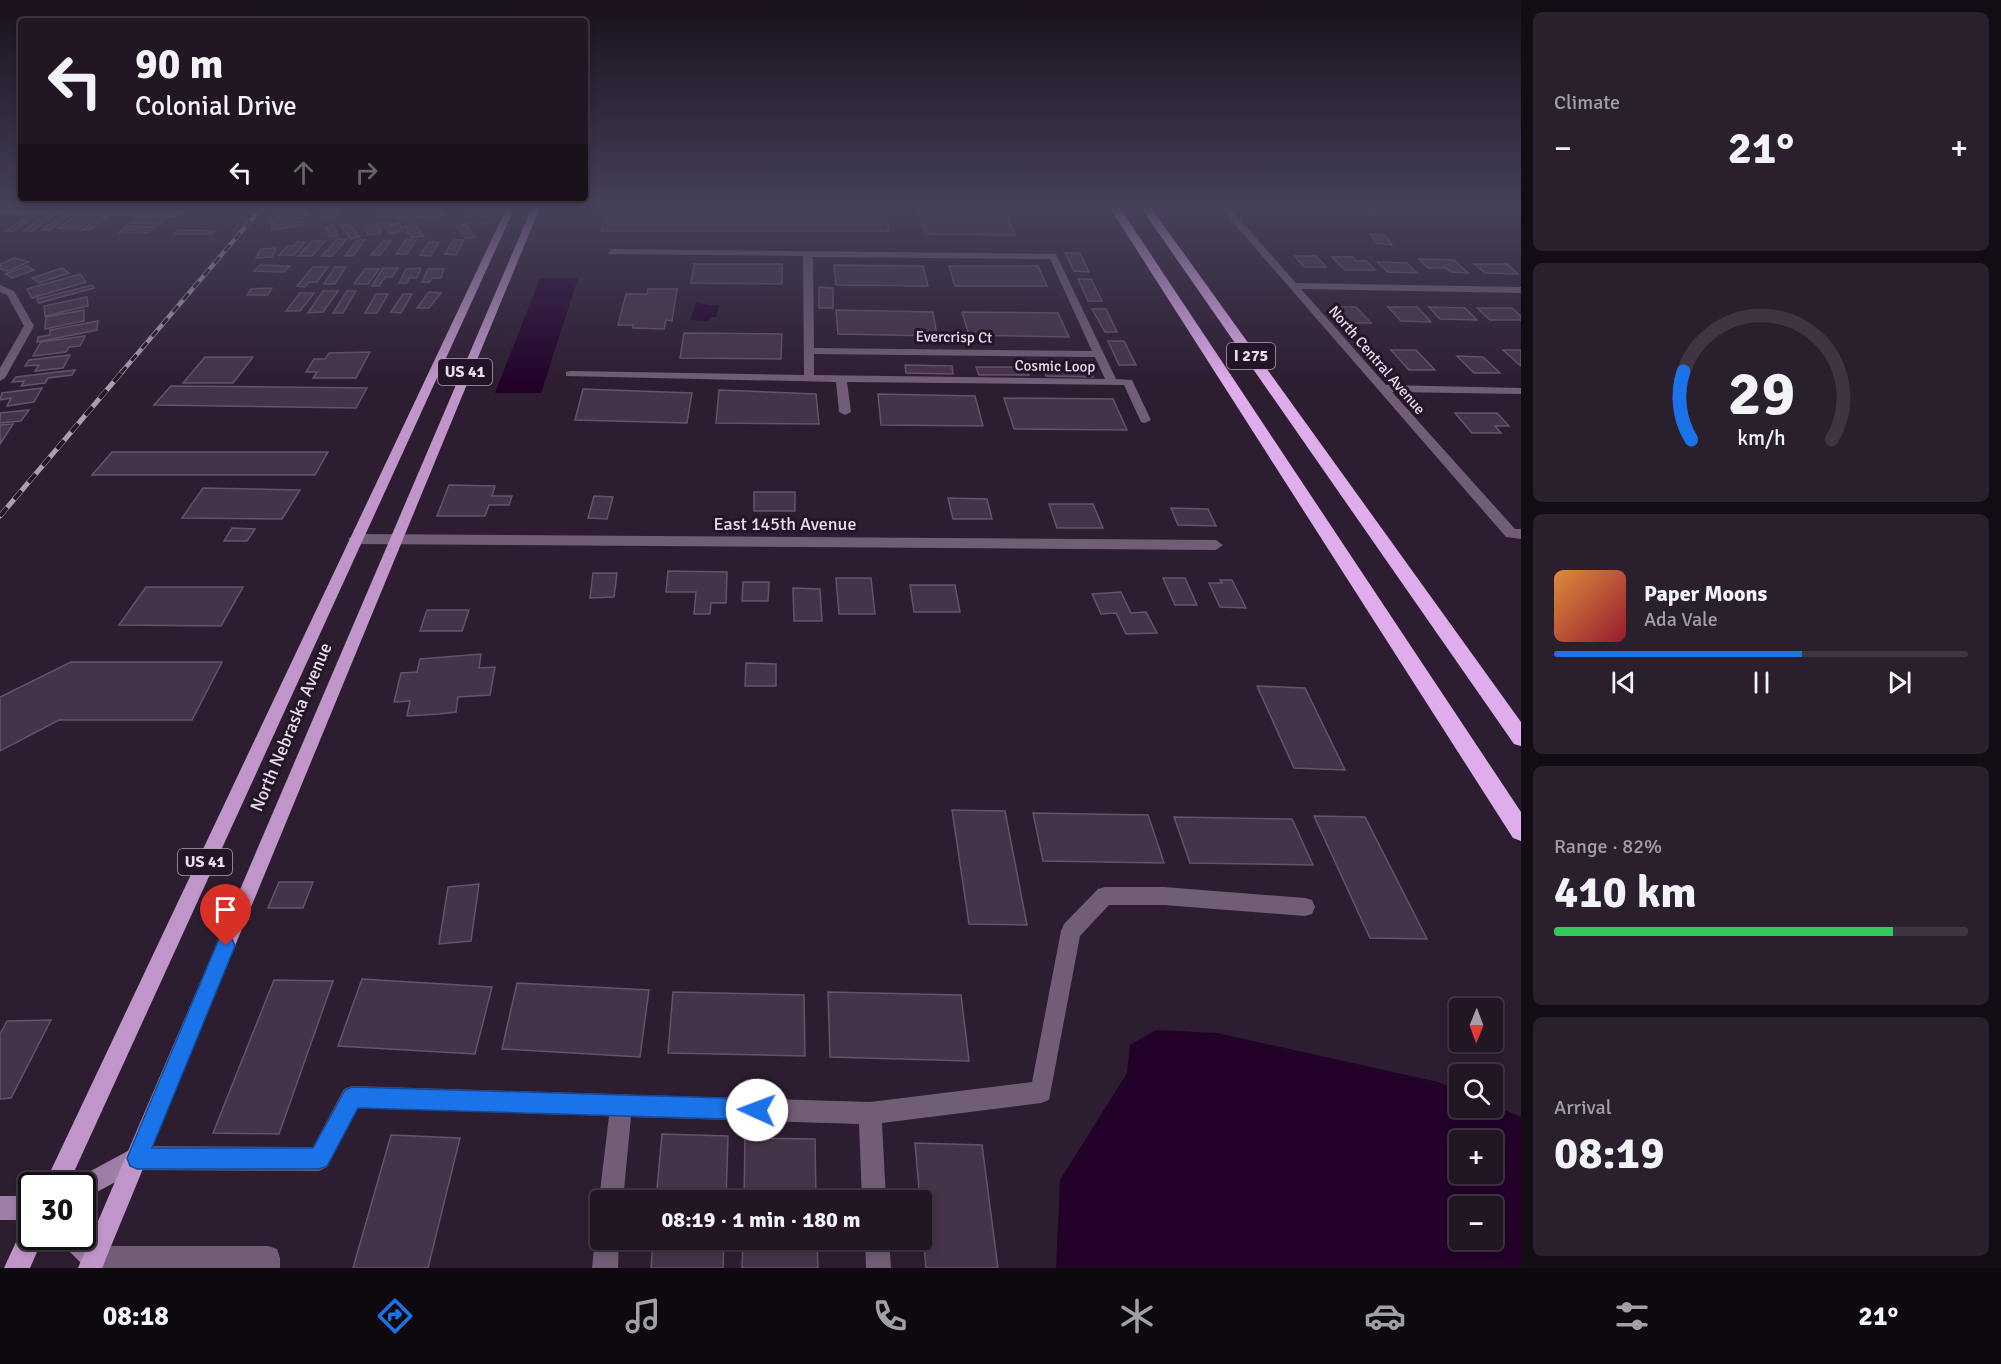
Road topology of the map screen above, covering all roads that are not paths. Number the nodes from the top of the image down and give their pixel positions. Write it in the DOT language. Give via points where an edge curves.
graph roads {
  1 [pos="484,264"];
  2 [pos="512,264"];
  3 [pos="808,264"];
  4 [pos="1057,264"];
  5 [pos="1152,264"];
  6 [pos="1186,264"];
  7 [pos="1273,264"];
  8 [pos="1292,286"];
  9 [pos="0,288"];
  10 [pos="1521,290"];
  11 [pos="809,351"];
  12 [pos="1099,354"];
  13 [pos="570,374"];
  14 [pos="0,378"];
  15 [pos="809,379"];
  16 [pos="841,379"];
  17 [pos="1112,382"];
  18 [pos="1382,388"];
  19 [pos="1521,391"];
  20 [pos="845,412"];
  21 [pos="1145,420"];
  22 [pos="1516,534"];
  23 [pos="355,539"];
  24 [pos="395,539"];
  25 [pos="1216,545"];
  26 [pos="1521,738"];
  27 [pos="1521,831"];
  28 [pos="1305,907"];
  29 [pos="621,1106"];
  30 [pos="870,1113"];
  31 [pos="137,1158"];
  32 [pos="62,1172"];
  33 [pos="96,1180"];
  34 [pos="612,1190"];
  35 [pos="874,1190"];
  36 [pos="0,1208"];
  37 [pos="18,1208"];
  38 [pos="25,1250"];
  39 [pos="82,1250"];
  40 [pos="606,1250"];
  41 [pos="877,1250"];
  42 [pos="92,1263"];
  43 [pos="268,1263"];
  44 [pos="17,1268"];
  45 [pos="604,1268"];
  46 [pos="878,1268"];
  1 -- 23 [label="main road, North Nebraska Avenue / US 41"];
  2 -- 24 [label="main road, North Nebraska Avenue / US 41"];
  3 -- 11 [label="street"];
  4 -- 12 [label="street, Cosmic Loop"];
  5 -- 27 [label="highway, I 275"];
  6 -- 26 [label="highway, I 275"];
  7 -- 8 [label="street, North Central Avenue"];
  8 -- 10 [label="street"];
  8 -- 18 [label="street, North Central Avenue"];
  9 -- 14 [label="street" via="11,293 29,326"];
  11 -- 12 [label="street, Evercrisp Ct"];
  11 -- 15 [label="street"];
  12 -- 17 [label="street, Cosmic Loop"];
  13 -- 15 [label="street, Cosmic Loop"];
  15 -- 16 [label="street, Cosmic Loop"];
  16 -- 17 [label="street, Cosmic Loop"];
  16 -- 20 [label="street"];
  17 -- 21 [label="street" via="1128,382"];
  18 -- 19 [label="street"];
  18 -- 22 [label="street, North Central Avenue"];
  23 -- 24 [label="street, East 145th Avenue"];
  23 -- 32 [label="main road, North Nebraska Avenue / US 41"];
  24 -- 25 [label="street, East 145th Avenue"];
  24 -- 31 [label="main road, North Nebraska Avenue / US 41"];
  28 -- 30 [label="street" via="1105,896 1071,931 1041,1092"];
  29 -- 30 [label="street"];
  29 -- 31 [label="street" via="352,1097 319,1159"];
  29 -- 34 [label="street"];
  30 -- 35 [label="street"];
  31 -- 33 [label="street"];
  31 -- 42 [label="main road, North Nebraska Avenue / US 41"];
  36 -- 37 [label="street"];
  38 -- 44 [label="main road"];
  39 -- 42 [label="street"];
  40 -- 45 [label="street"];
  41 -- 46 [label="street"];
  42 -- 43 [label="street"];
}
